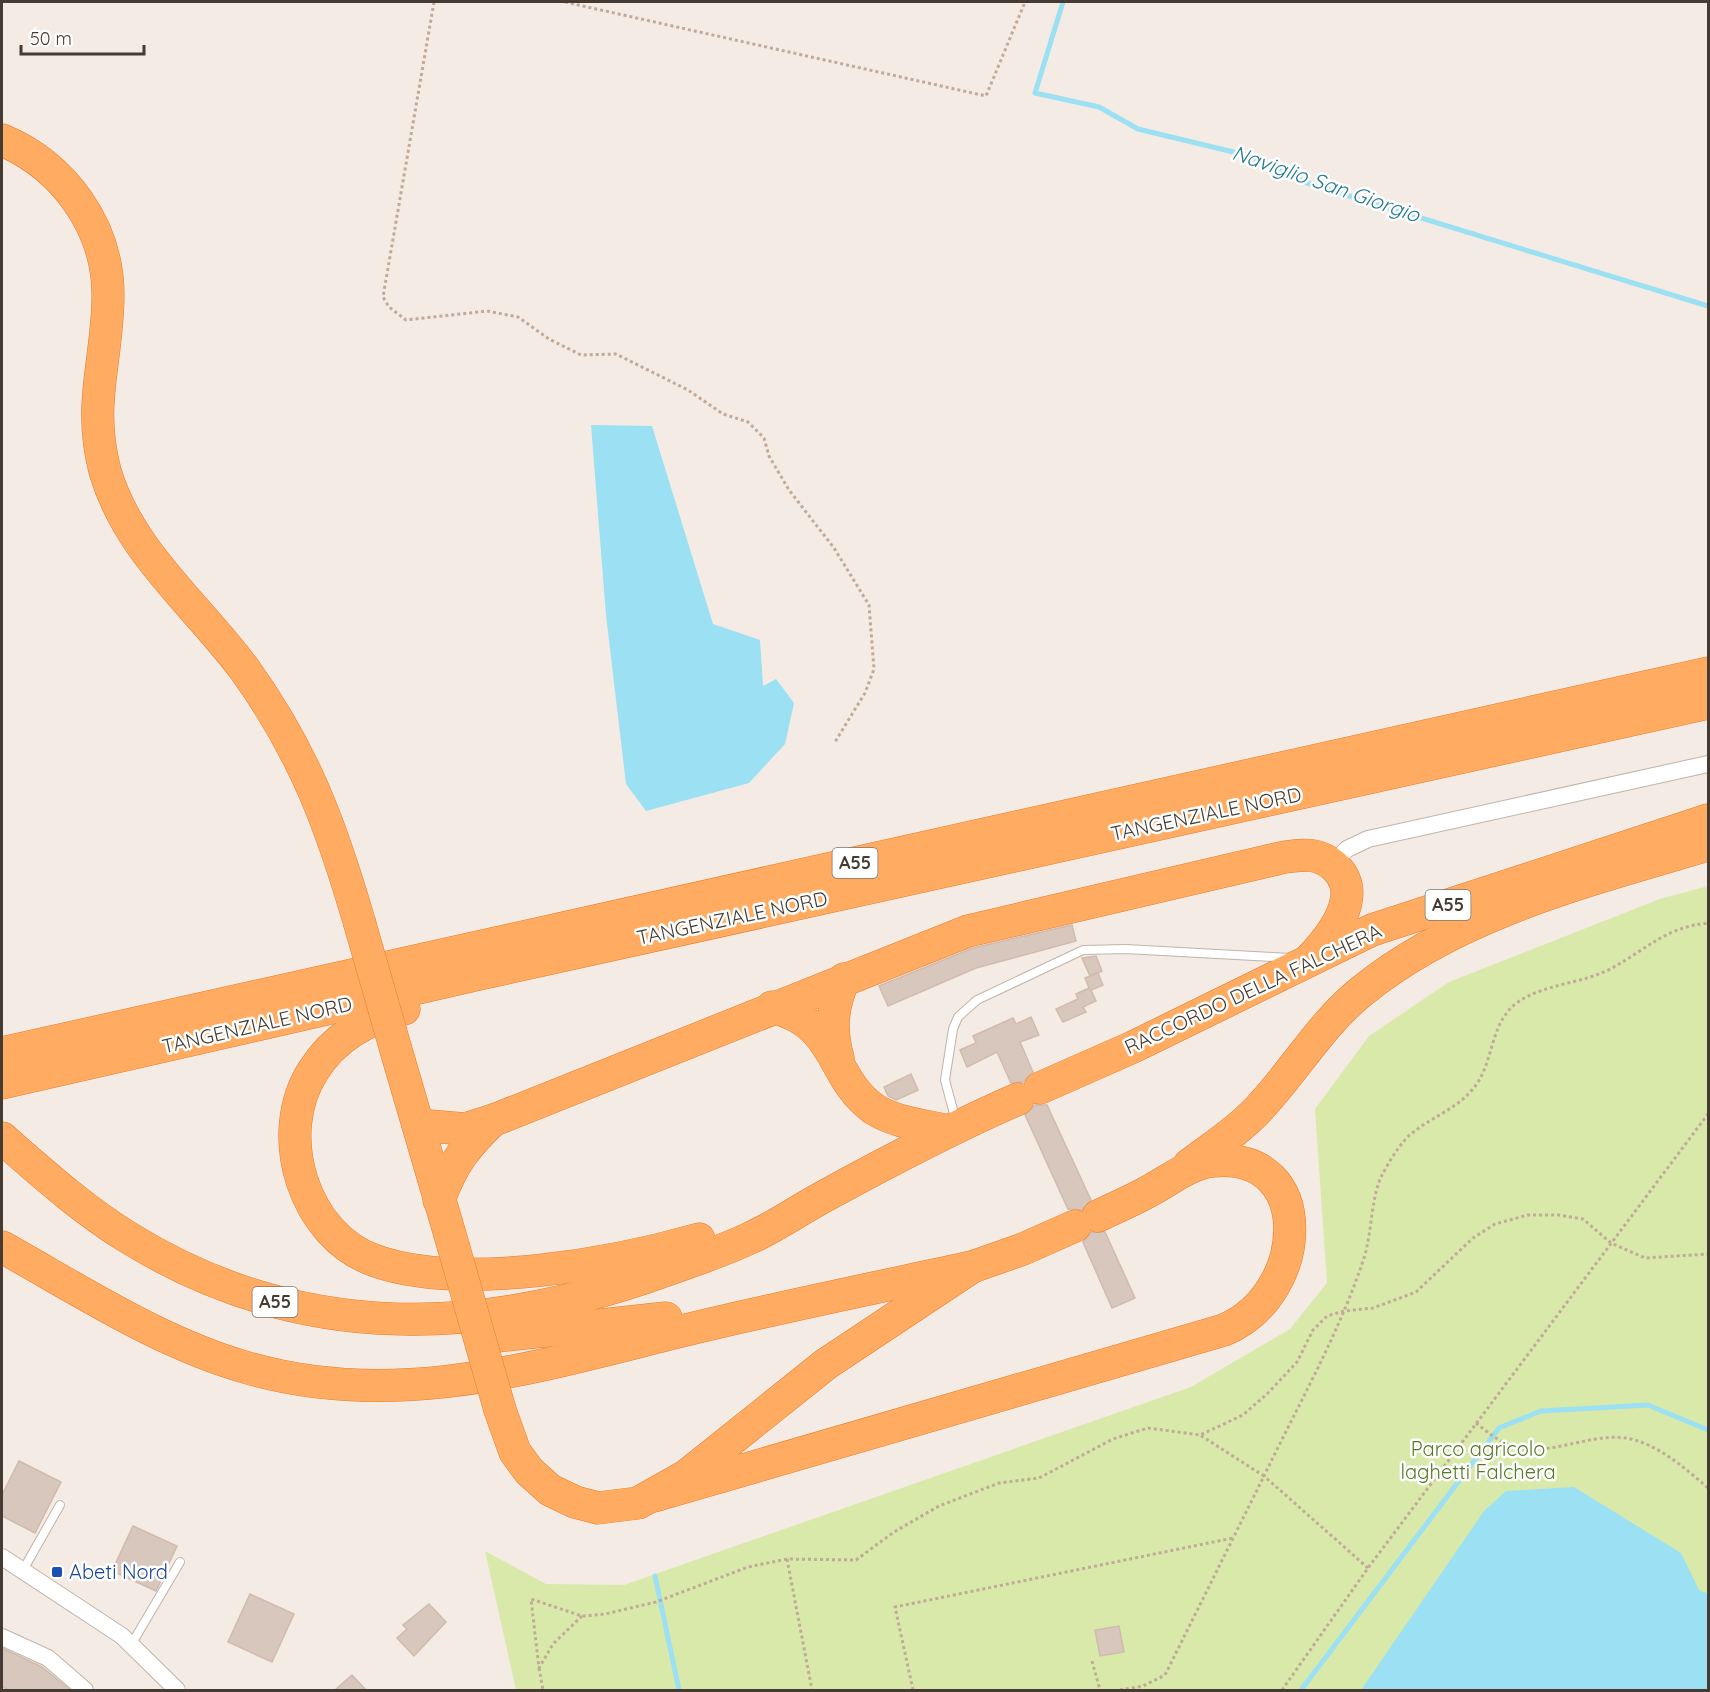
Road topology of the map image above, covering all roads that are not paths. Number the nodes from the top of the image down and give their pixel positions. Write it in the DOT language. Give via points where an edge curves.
graph roads {
  1 [pos="2,140"];
  2 [pos="1708,673"];
  3 [pos="1708,703"];
  4 [pos="1708,764"];
  5 [pos="1708,820"];
  6 [pos="1708,845"];
  7 [pos="1332,864"];
  8 [pos="1310,959"];
  9 [pos="484,973"];
  10 [pos="844,979"];
  11 [pos="772,1007"];
  12 [pos="2,1053"];
  13 [pos="840,1065"];
  14 [pos="2,1083"];
  15 [pos="414,1111"];
  16 [pos="494,1120"];
  17 [pos="951,1128"];
  18 [pos="2,1138"];
  19 [pos="2,1159"];
  20 [pos="1174,1176"];
  21 [pos="439,1200"];
  22 [pos="800,1209"];
  23 [pos="2,1247"];
  24 [pos="972,1267"];
  25 [pos="792,1305"];
  26 [pos="654,1496"];
  27 [pos="60,1505"];
  28 [pos="2,1557"];
  29 [pos="180,1562"];
  30 [pos="23,1570"];
  31 [pos="2,1637"];
  32 [pos="131,1645"];
  33 [pos="85,1690"];
  34 [pos="177,1690"];
  1 -- 15 [label="highway, bridge" via="39,161 68,187 86,213 100,246 108,294 96,416 101,453 117,504 138,540 222,640 277,718 312,781 359,921"];
  2 -- 12 [label="highway, TANGENZIALE NORD / A55"];
  3 -- 9 [label="highway, TANGENZIALE NORD / A55"];
  4 -- 7 [label="street" via="1368,839 1347,849"];
  5 -- 8 [label="highway, RACCORDO DELLA FALCHERA / A55" via="1372,930"];
  6 -- 20 [label="highway, RACCORDO DELLA FALCHERA / A55" via="1524,904 1430,946 1362,991 1314,1039 1263,1104"];
  7 -- 8 [label="highway" via="1346,882 1346,903 1327,941"];
  7 -- 10 [label="highway" via="1318,856 1298,855 1160,885 968,931"];
  8 -- 17 [label="highway, RACCORDO DELLA FALCHERA / A55" via="1133,1047"];
  8 -- 17 [label="lane" via="1083,950 977,1000 958,1017 945,1080"];
  9 -- 14 [label="highway, TANGENZIALE NORD / A55"];
  9 -- 22 [label="highway" via="419,1004 363,1023 325,1055 302,1093 295,1140 304,1188 329,1229 350,1247 374,1261 434,1274 521,1271 655,1251"];
  10 -- 11 [label="highway"];
  10 -- 13 [label="highway" via="832,1017 832,1036"];
  11 -- 13 [label="highway" via="807,1021"];
  11 -- 16 [label="highway"];
  13 -- 17 [label="highway" via="863,1099 887,1116"];
  15 -- 16 [label="highway"];
  15 -- 21 [label="highway"];
  16 -- 21 [label="highway" via="459,1155"];
  17 -- 22 [label="highway, A55"];
  18 -- 22 [label="highway, A55" via="99,1218 129,1239 189,1270 271,1301 359,1318 451,1320 540,1307 629,1284 694,1260 752,1238"];
  19 -- 25 [label="highway" via="71,1218 166,1279 230,1306 322,1331 402,1340 463,1340"];
  20 -- 24 [label="highway" via="1087,1221"];
  20 -- 26 [label="highway" via="1204,1162 1230,1161 1259,1170 1280,1189 1288,1212 1286,1260 1273,1290 1248,1317 1224,1330"];
  21 -- 26 [label="highway, bridge" via="500,1410 522,1463 556,1494 588,1506 609,1509"];
  23 -- 25 [label="highway" via="157,1332 204,1353 300,1380 365,1387 417,1386 504,1374"];
  24 -- 25 [label="highway"];
  24 -- 26 [label="highway" via="826,1364 686,1476"];
  27 -- 30 [label="lane"];
  28 -- 30 [label="street"];
  29 -- 32 [label="lane"];
  30 -- 32 [label="street"];
  31 -- 33 [label="street" via="48,1658"];
  32 -- 34 [label="street"];
}
